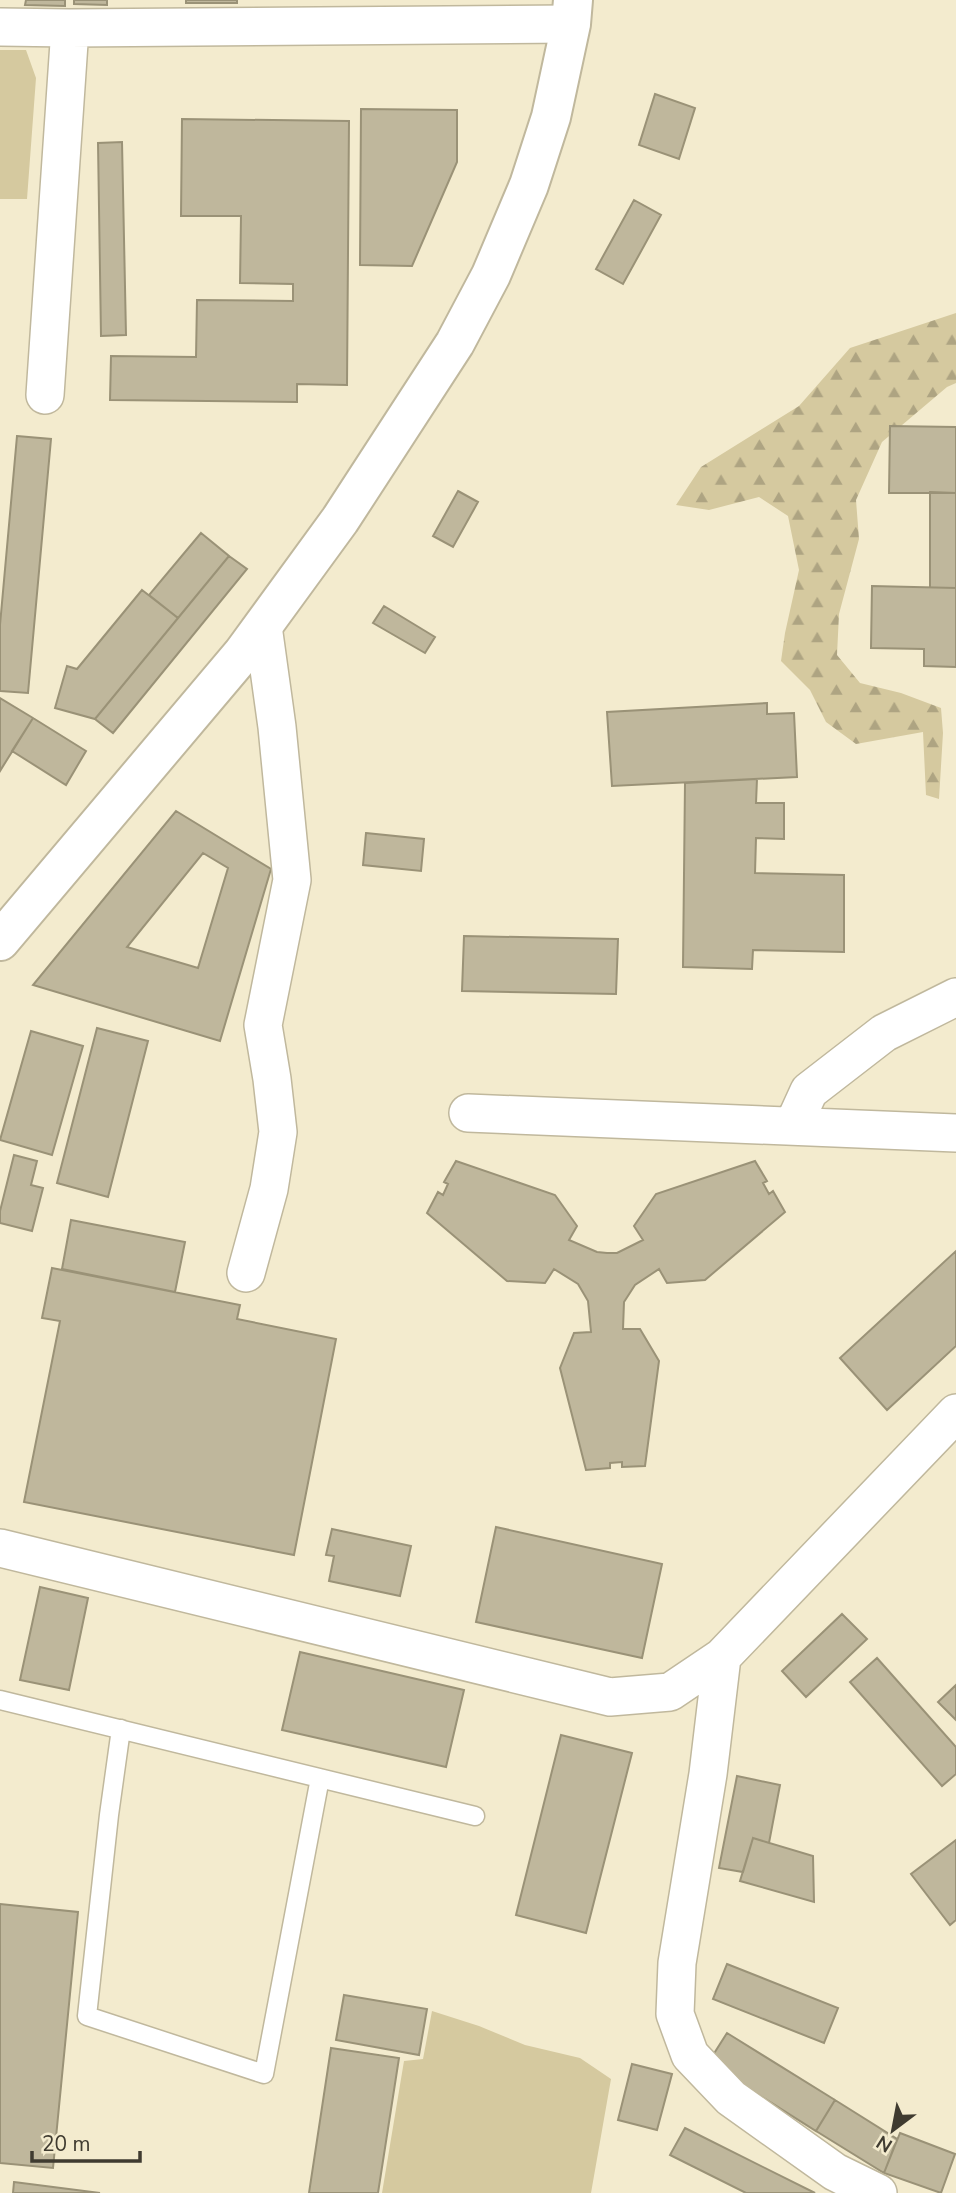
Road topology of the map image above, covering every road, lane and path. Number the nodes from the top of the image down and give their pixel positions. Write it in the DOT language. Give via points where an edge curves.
graph roads {
  1 [pos="572,12"];
  2 [pos="0,27"];
  3 [pos="70,28"];
  4 [pos="45,395"];
  5 [pos="263,626"];
  6 [pos="0,941"];
  7 [pos="956,997"];
  8 [pos="468,1113"];
  9 [pos="793,1126"];
  10 [pos="956,1133"];
  11 [pos="246,1273"];
  12 [pos="956,1413"];
  13 [pos="0,1548"];
  14 [pos="722,1657"];
  15 [pos="0,1700"];
  16 [pos="121,1729"];
  17 [pos="320,1778"];
  18 [pos="475,1816"];
  19 [pos="878,2193"];
  1 -- 3 [label="street"];
  1 -- 5 [label="street" via="547,128 491,275 455,343 340,520"];
  2 -- 3 [label="street"];
  3 -- 4 [label="street"];
  5 -- 6 [label="street"];
  5 -- 11 [label="street" via="292,880 263,1025 278,1132 269,1189"];
  7 -- 9 [label="street" via="884,1033 809,1091"];
  8 -- 9 [label="street"];
  9 -- 10 [label="street"];
  12 -- 14 [label="street"];
  13 -- 14 [label="street" via="610,1697 670,1692"];
  14 -- 19 [label="street" via="677,1963 675,2014 690,2055 731,2098 835,2172"];
  15 -- 16 [label="lane"];
  16 -- 17 [label="lane"];
  16 -- 17 [label="lane" via="87,2016 264,2074"];
  17 -- 18 [label="lane"];
}
